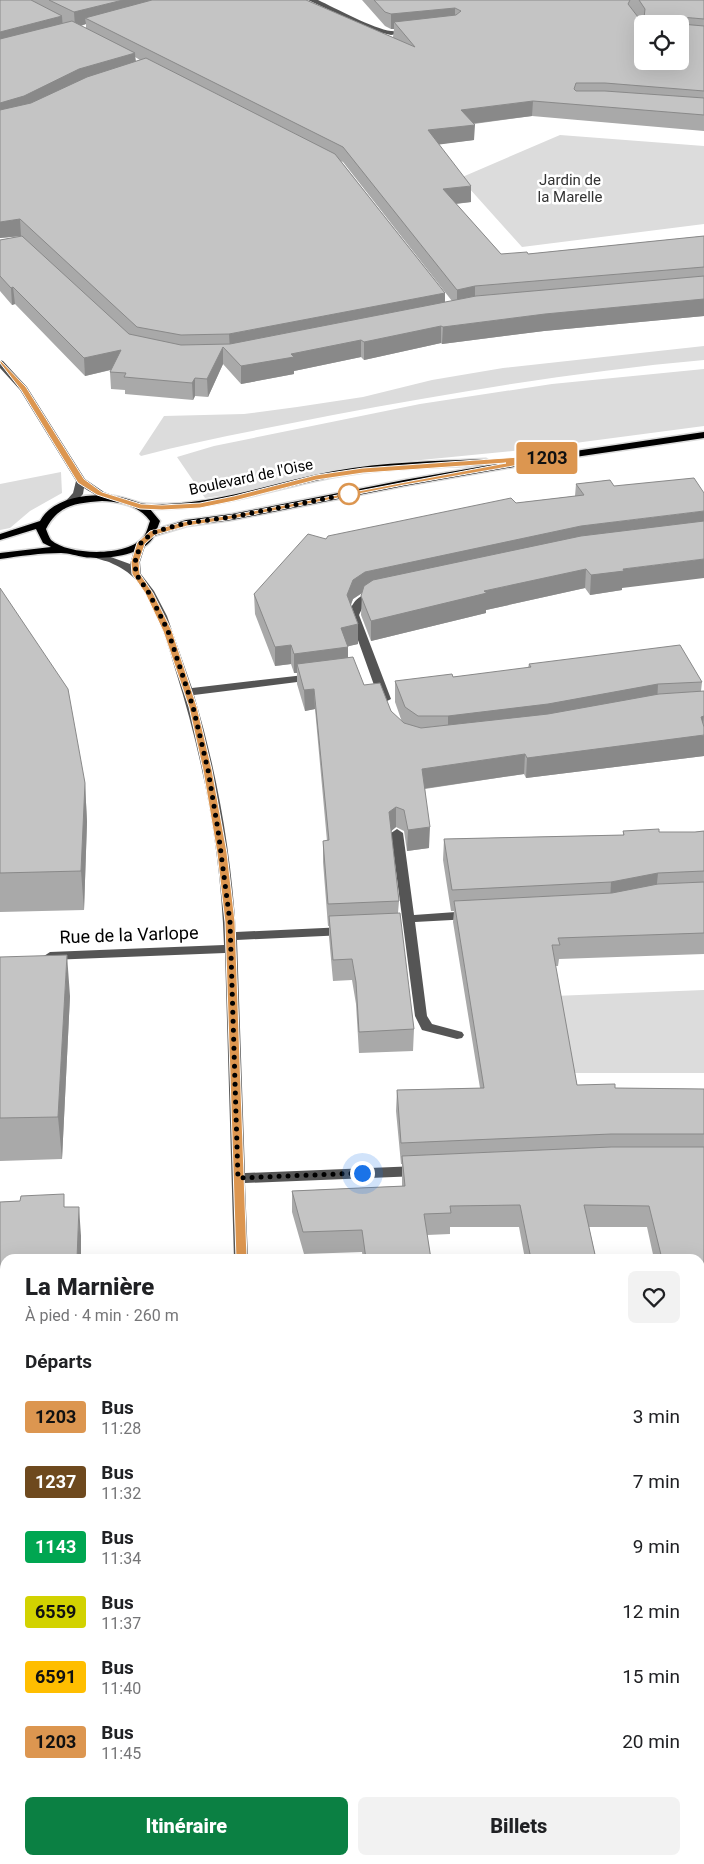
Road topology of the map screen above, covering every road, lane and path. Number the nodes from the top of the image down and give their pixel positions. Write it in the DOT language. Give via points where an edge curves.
graph roads {
  1 [pos="312,0"];
  2 [pos="418,30"];
  3 [pos="0,362"];
  4 [pos="704,435"];
  5 [pos="548,458"];
  6 [pos="81,481"];
  7 [pos="114,499"];
  8 [pos="69,503"];
  9 [pos="140,506"];
  10 [pos="41,524"];
  11 [pos="152,533"];
  12 [pos="0,538"];
  13 [pos="141,543"];
  14 [pos="65,551"];
  15 [pos="96,555"];
  16 [pos="0,556"];
  17 [pos="136,574"];
  18 [pos="388,591"];
  19 [pos="326,675"];
  20 [pos="188,692"];
  21 [pos="391,712"];
  22 [pos="397,833"];
  23 [pos="485,915"];
  24 [pos="406,925"];
  25 [pos="362,930"];
  26 [pos="230,936"];
  27 [pos="230,949"];
  28 [pos="36,956"];
  29 [pos="457,1035"];
  30 [pos="429,1170"];
  31 [pos="238,1178"];
  32 [pos="241,1254"];
  1 -- 2 [label="street" via="377,30 391,33"];
  3 -- 6 [label="street" via="24,388"];
  4 -- 5 [label="main road, Boulevard de l'Oise"];
  5 -- 9 [label="main road, Boulevard de l'Oise" via="363,470 200,505"];
  5 -- 11 [label="main road, Boulevard de l'Oise" via="186,523"];
  6 -- 7 [label="street"];
  6 -- 8 [label="street" via="78,494"];
  7 -- 8 [label="main road, Boulevard de l'Oise"];
  7 -- 9 [label="main road, Boulevard de l'Oise"];
  8 -- 10 [label="main road" via="50,512"];
  9 -- 11 [label="main road" via="155,521"];
  10 -- 12 [label="main road"];
  10 -- 14 [label="main road" via="40,531 48,542"];
  11 -- 13 [label="main road"];
  13 -- 15 [label="main road" via="124,551"];
  13 -- 17 [label="street" via="135,562"];
  14 -- 15 [label="main road"];
  14 -- 16 [label="main road"];
  15 -- 17 [label="street" via="121,564"];
  17 -- 20 [label="street" via="168,631"];
  18 -- 21 [label="street" via="363,598 354,608 354,614 368,670"];
  19 -- 20 [label="street"];
  20 -- 26 [label="street" via="198,722 218,830"];
  22 -- 24 [label="street"];
  23 -- 24 [label="street"];
  24 -- 29 [label="street" via="424,1022 434,1030"];
  25 -- 26 [label="street"];
  26 -- 27 [label="street"];
  27 -- 28 [label="street, Rue de la Varlope"];
  27 -- 31 [label="street"];
  30 -- 31 [label="street"];
  31 -- 32 [label="street"];
}
